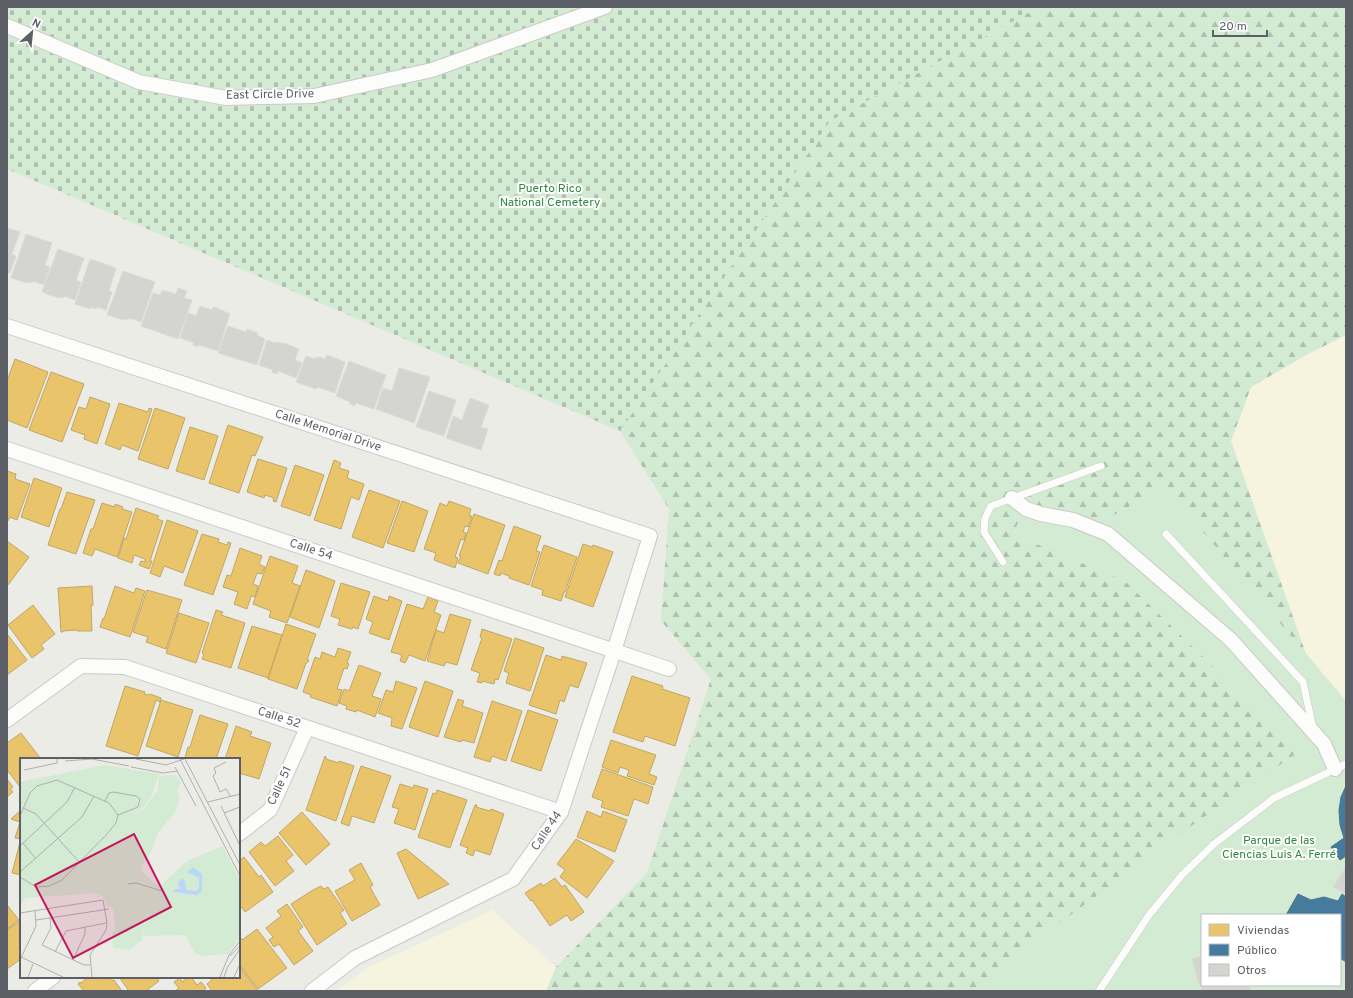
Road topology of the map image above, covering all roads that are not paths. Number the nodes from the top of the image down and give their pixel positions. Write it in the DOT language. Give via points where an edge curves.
graph roads {
  1 [pos="605,7"];
  2 [pos="7,26"];
  3 [pos="7,326"];
  4 [pos="7,448"];
  5 [pos="1101,466"];
  6 [pos="1012,498"];
  7 [pos="1166,534"];
  8 [pos="650,536"];
  9 [pos="1003,562"];
  10 [pos="614,651"];
  11 [pos="669,669"];
  12 [pos="7,720"];
  13 [pos="307,728"];
  14 [pos="1314,732"];
  15 [pos="1341,767"];
  16 [pos="561,812"];
  17 [pos="240,833"];
  18 [pos="52,978"];
  19 [pos="35,991"];
  20 [pos="312,991"];
  21 [pos="1099,991"];
  1 -- 2 [label="street, East Circle Drive" via="432,70 314,96 226,98 139,82"];
  3 -- 8 [label="street, Calle Memorial Drive"];
  4 -- 10 [label="street, Calle 54"];
  5 -- 6 [label="lane"];
  6 -- 9 [label="lane" via="991,506 985,518 984,532"];
  6 -- 14 [label="street" via="1026,509 1073,520 1108,534 1231,640"];
  7 -- 14 [label="lane" via="1303,682"];
  8 -- 10 [label="street, Calle 44"];
  10 -- 11 [label="street, Calle 54"];
  10 -- 16 [label="street, Calle 44"];
  12 -- 13 [label="street, Calle 52" via="81,666 125,667"];
  13 -- 16 [label="street, Calle 52"];
  13 -- 17 [label="street, Calle 51" via="270,810"];
  14 -- 15 [label="street"];
  15 -- 21 [label="lane" via="1274,798 1209,849 1182,875 1149,914"];
  16 -- 20 [label="street, Calle 44" via="513,879 355,958"];
  18 -- 19 [label="street"];
}
